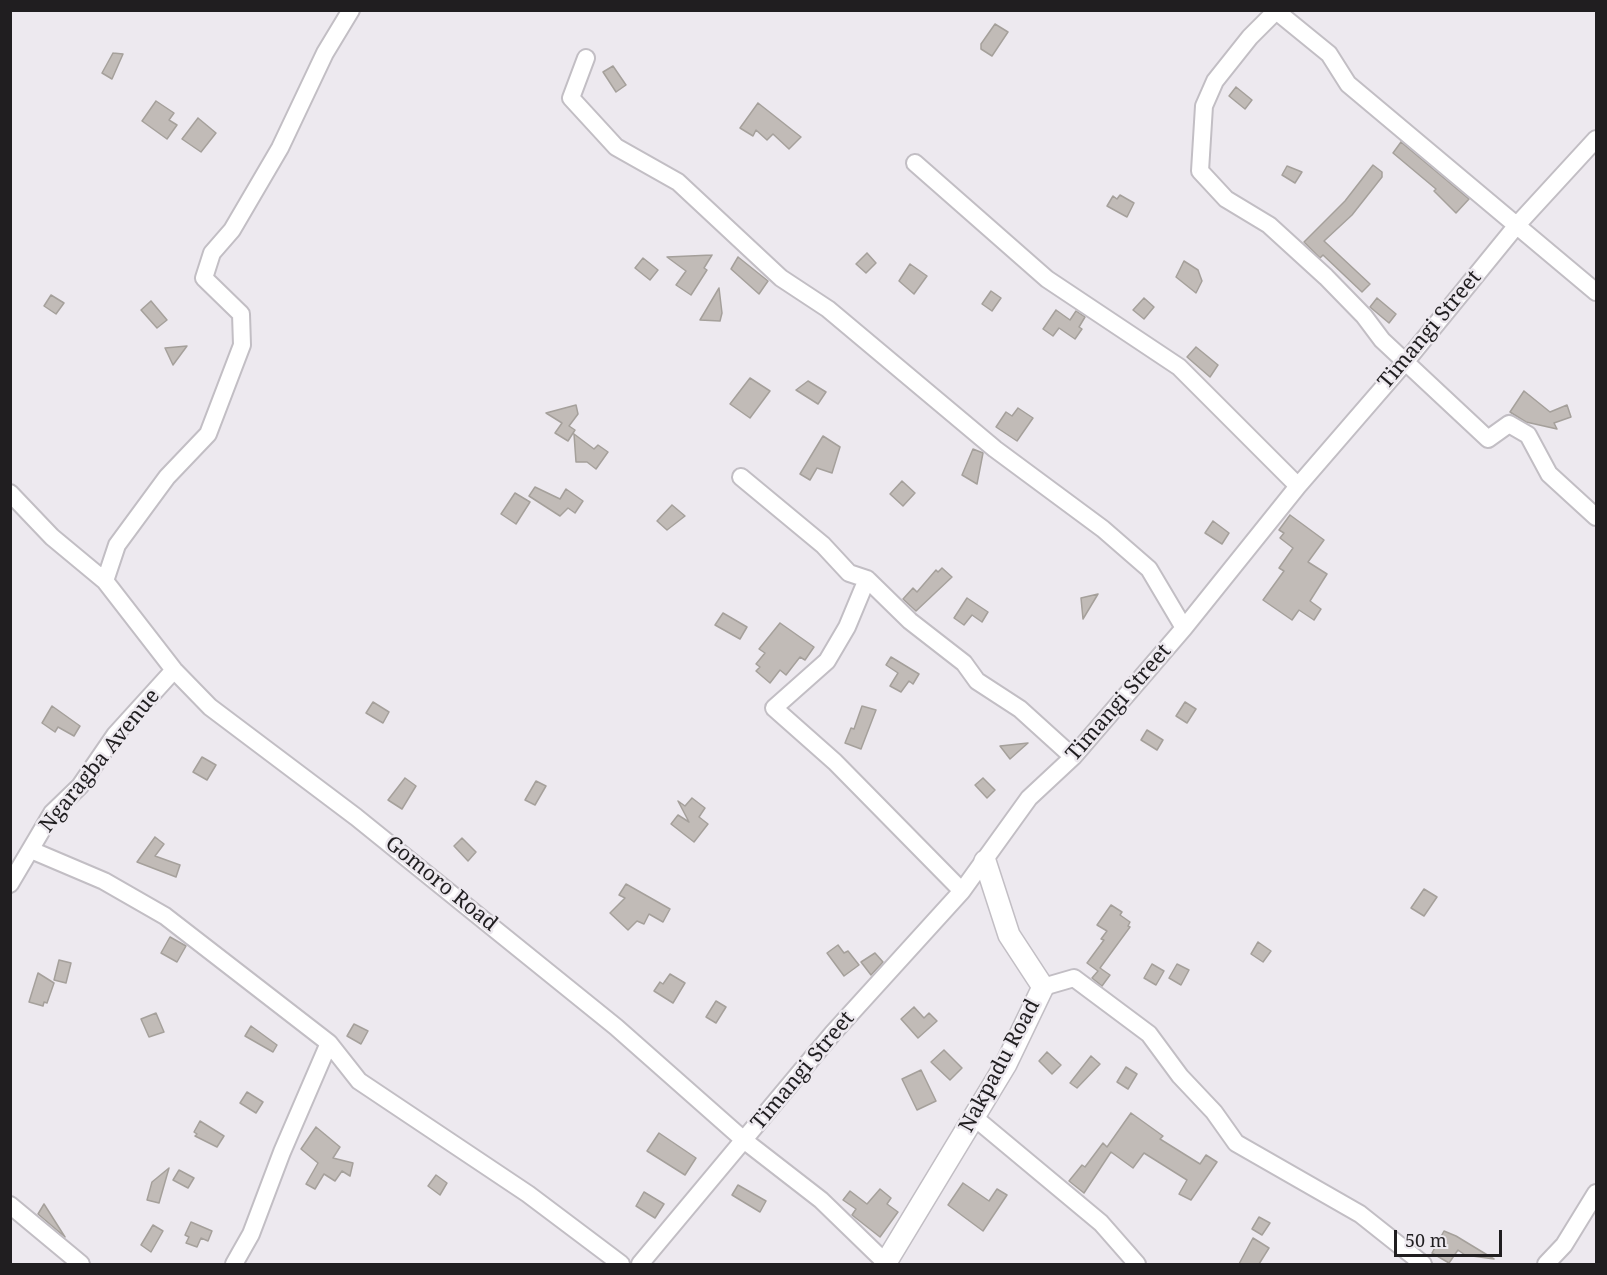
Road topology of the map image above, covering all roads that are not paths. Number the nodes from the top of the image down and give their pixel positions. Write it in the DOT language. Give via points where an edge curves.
graph roads {
  1 [pos="351,10"];
  2 [pos="1276,11"];
  3 [pos="586,58"];
  4 [pos="1596,139"];
  5 [pos="915,163"];
  6 [pos="1517,225"];
  7 [pos="1596,292"];
  8 [pos="1407,360"];
  9 [pos="741,477"];
  10 [pos="1298,486"];
  11 [pos="10,493"];
  12 [pos="1596,517"];
  13 [pos="867,579"];
  14 [pos="105,581"];
  15 [pos="1184,628"];
  16 [pos="174,670"];
  17 [pos="1073,757"];
  18 [pos="31,850"];
  19 [pos="986,861"];
  20 [pos="10,884"];
  21 [pos="962,891"];
  22 [pos="1043,987"];
  23 [pos="329,1043"];
  24 [pos="975,1118"];
  25 [pos="745,1141"];
  26 [pos="1596,1193"];
  27 [pos="10,1205"];
  28 [pos="81,1264"];
  29 [pos="234,1264"];
  30 [pos="621,1264"];
  31 [pos="640,1264"];
  32 [pos="886,1264"];
  33 [pos="1137,1264"];
  34 [pos="1423,1264"];
  35 [pos="1546,1264"];
  1 -- 14 [label="street" via="325,53 280,148 232,230 212,253 204,278 241,314 242,345 208,434 167,477 117,544"];
  2 -- 6 [label="street" via="1329,54 1348,84"];
  2 -- 8 [label="street" via="1215,81 1204,106 1200,171 1226,199 1269,225 1326,277 1382,340"];
  3 -- 15 [label="street" via="571,98 616,147 678,182 781,278 828,309 994,449 1111,536 1149,569"];
  4 -- 6 [label="street, Timangi Street"];
  5 -- 10 [label="street" via="1047,279 1179,367"];
  6 -- 7 [label="street"];
  6 -- 8 [label="street, Timangi Street"];
  8 -- 10 [label="street, Timangi Street"];
  8 -- 12 [label="street" via="1488,439 1509,424 1528,435 1549,474"];
  9 -- 13 [label="street" via="823,545 849,573"];
  10 -- 15 [label="street, Timangi Street"];
  11 -- 14 [label="street, Gomoro Road" via="52,537"];
  13 -- 17 [label="street" via="910,621 964,663 977,681 1020,709"];
  13 -- 21 [label="street" via="847,627 827,661 774,708 836,762"];
  14 -- 16 [label="street, Gomoro Road"];
  15 -- 17 [label="street, Timangi Street"];
  16 -- 18 [label="street, Ngaragba Avenue" via="115,735 80,786 52,813"];
  16 -- 25 [label="street, Gomoro Road" via="210,707 365,824 616,1027"];
  17 -- 19 [label="street, Timangi Street" via="1024,804"];
  18 -- 20 [label="street, Ngaragba Avenue"];
  18 -- 23 [label="street" via="104,881 165,916"];
  19 -- 21 [label="street, Timangi Street"];
  19 -- 22 [label="street, Nakpadu Road" via="1009,935"];
  21 -- 25 [label="street, Timangi Street" via="833,1033"];
  22 -- 24 [label="street, Nakpadu Road"];
  22 -- 34 [label="street" via="1074,978 1149,1034 1236,1143 1360,1214"];
  23 -- 29 [label="street" via="251,1234"];
  23 -- 30 [label="street" via="359,1081 528,1194"];
  24 -- 32 [label="street, Nakpadu Road"];
  24 -- 33 [label="street" via="1101,1223"];
  25 -- 31 [label="street, Timangi Street"];
  25 -- 32 [label="street, Gomoro Road" via="821,1200"];
  26 -- 35 [label="street" via="1564,1245"];
  27 -- 28 [label="street"];
}
